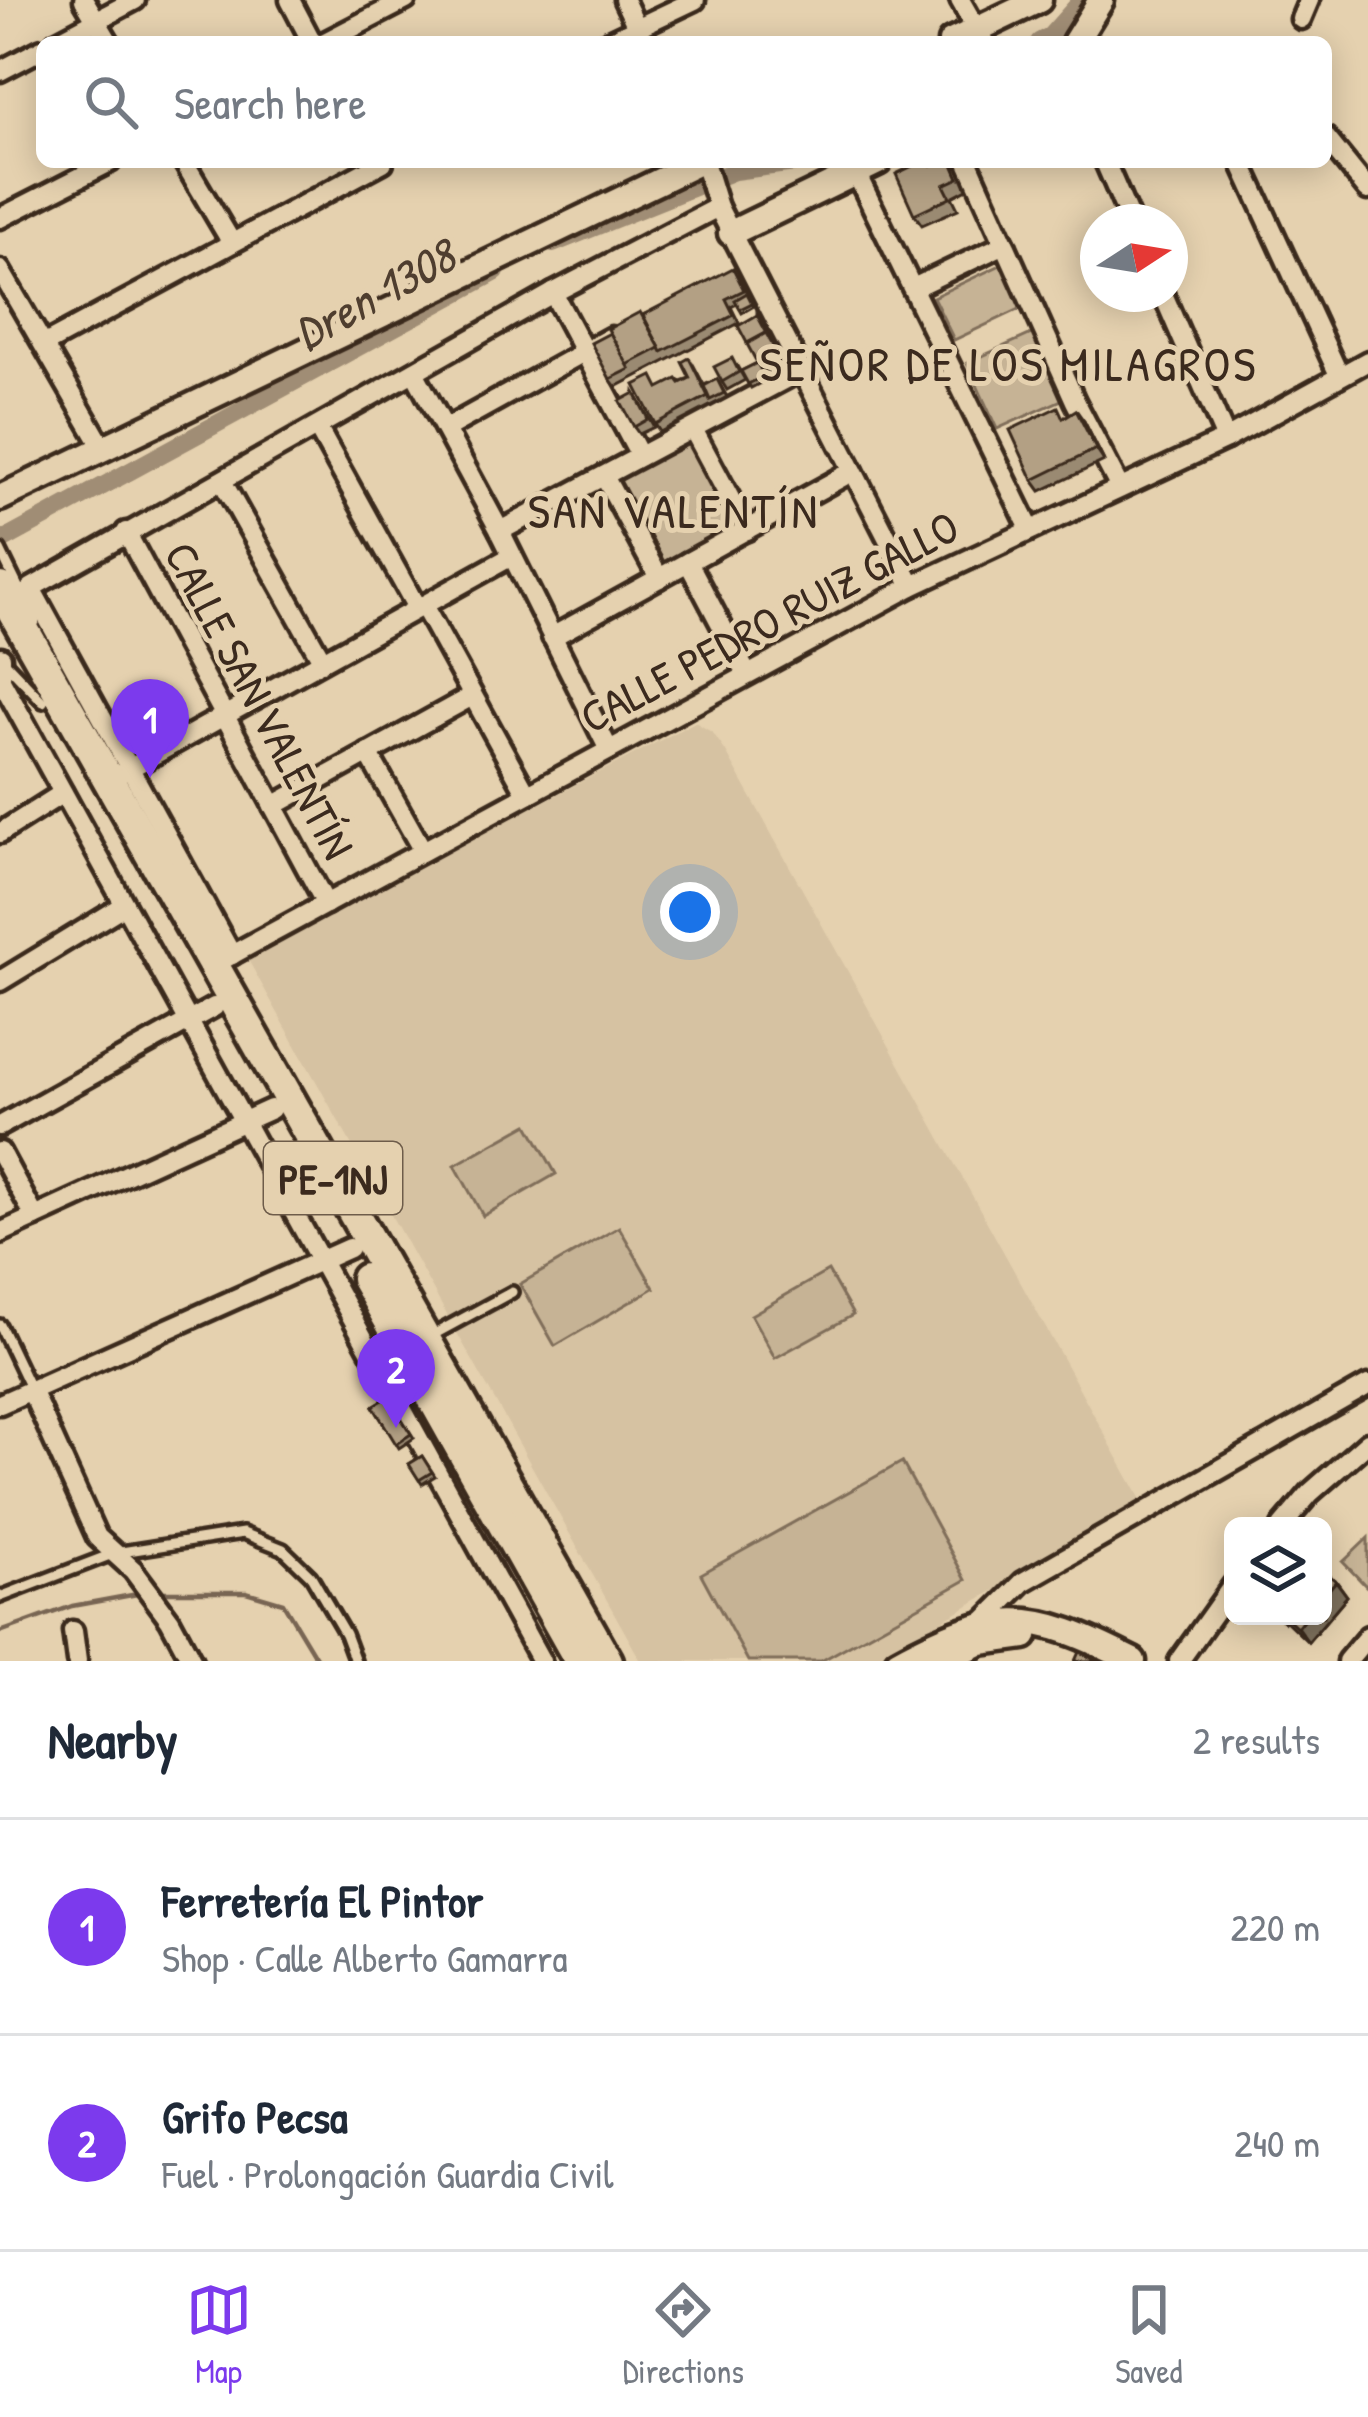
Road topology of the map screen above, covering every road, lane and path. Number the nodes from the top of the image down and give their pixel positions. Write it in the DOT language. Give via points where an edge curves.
graph roads {
  1 [pos="84,0"];
  2 [pos="134,0"];
  3 [pos="290,0"];
  4 [pos="406,0"];
  5 [pos="624,0"];
  6 [pos="695,0"];
  7 [pos="960,0"];
  8 [pos="1039,0"];
  9 [pos="1101,0"];
  10 [pos="1309,0"];
  11 [pos="1301,19"];
  12 [pos="96,21"];
  13 [pos="640,34"];
  14 [pos="67,36"];
  15 [pos="105,36"];
  16 [pos="308,36"];
  17 [pos="337,36"];
  18 [pos="969,36"];
  19 [pos="974,36"];
  20 [pos="1079,36"];
  21 [pos="36,53"];
  22 [pos="0,71"];
  23 [pos="1332,145"];
  24 [pos="98,168"];
  25 [pos="188,168"];
  26 [pos="372,168"];
  27 [pos="689,168"];
  28 [pos="704,168"];
  29 [pos="865,168"];
  30 [pos="867,168"];
  31 [pos="971,168"];
  32 [pos="1108,168"];
  33 [pos="1243,168"];
  34 [pos="1368,190"];
  35 [pos="1123,204"];
  36 [pos="718,207"];
  37 [pos="0,218"];
  38 [pos="731,232"];
  39 [pos="232,243"];
  40 [pos="1005,244"];
  41 [pos="746,261"];
  42 [pos="0,270"];
  43 [pos="726,272"];
  44 [pos="913,288"];
  45 [pos="553,293"];
  46 [pos="1171,312"];
  47 [pos="625,329"];
  48 [pos="45,344"];
  49 [pos="584,352"];
  50 [pos="1368,361"];
  51 [pos="802,370"];
  52 [pos="414,372"];
  53 [pos="1339,375"];
  54 [pos="1075,401"];
  55 [pos="1054,412"];
  56 [pos="317,427"];
  57 [pos="692,428"];
  58 [pos="445,429"];
  59 [pos="1012,435"];
  60 [pos="1226,439"];
  61 [pos="992,446"];
  62 [pos="103,448"];
  63 [pos="640,456"];
  64 [pos="853,471"];
  65 [pos="604,476"];
  66 [pos="222,481"];
  67 [pos="1120,488"];
  68 [pos="0,498"];
  69 [pos="1030,529"];
  70 [pos="747,530"];
  71 [pos="500,531"];
  72 [pos="126,532"];
  73 [pos="0,550"];
  74 [pos="512,556"];
  75 [pos="688,562"];
  76 [pos="659,578"];
  77 [pos="6,585"];
  78 [pos="912,586"];
  79 [pos="420,606"];
  80 [pos="0,625"];
  81 [pos="552,637"];
  82 [pos="1,656"];
  83 [pos="322,660"];
  84 [pos="747,674"];
  85 [pos="472,696"];
  86 [pos="51,699"];
  87 [pos="223,714"];
  88 [pos="609,750"];
  89 [pos="368,753"];
  90 [pos="119,773"];
  91 [pos="62,793"];
  92 [pos="527,794"];
  93 [pos="272,806"];
  94 [pos="0,833"];
  95 [pos="423,851"];
  96 [pos="326,904"];
  97 [pos="123,906"];
  98 [pos="222,960"];
  99 [pos="0,981"];
  100 [pos="202,1014"];
  101 [pos="257,1116"];
  102 [pos="0,1126"];
  103 [pos="0,1152"];
  104 [pos="35,1217"];
  105 [pos="0,1233"];
  106 [pos="335,1254"];
  107 [pos="512,1292"];
  108 [pos="0,1325"];
  109 [pos="414,1342"];
  110 [pos="388,1379"];
  111 [pos="1368,1385"];
  112 [pos="31,1390"];
  113 [pos="0,1405"];
  114 [pos="1368,1442"];
  115 [pos="493,1505"];
  116 [pos="1290,1517"];
  117 [pos="473,1534"];
  118 [pos="115,1553"];
  119 [pos="0,1597"];
  120 [pos="1224,1598"];
  121 [pos="73,1630"];
  122 [pos="981,1633"];
  123 [pos="1368,1636"];
  124 [pos="77,1661"];
  125 [pos="191,1661"];
  126 [pos="355,1661"];
  127 [pos="541,1661"];
  128 [pos="580,1661"];
  129 [pos="607,1661"];
  130 [pos="898,1661"];
  131 [pos="943,1661"];
  132 [pos="1120,1661"];
  133 [pos="1133,1661"];
  134 [pos="1179,1661"];
  135 [pos="1347,1661"];
  1 -- 12 [label="street"];
  2 -- 12 [label="street"];
  3 -- 16 [label="street"];
  4 -- 17 [label="street"];
  5 -- 13 [label="street"];
  6 -- 13 [label="street"];
  7 -- 18 [label="street"];
  8 -- 19 [label="street"];
  9 -- 20 [label="street"];
  10 -- 11 [label="street"];
  12 -- 14 [label="street"];
  12 -- 15 [label="street"];
  21 -- 22 [label="street"];
  23 -- 34 [label="street"];
  24 -- 37 [label="street"];
  25 -- 39 [label="street"];
  26 -- 39 [label="street"];
  27 -- 62 [label="street"];
  28 -- 36 [label="street"];
  29 -- 38 [label="street"];
  30 -- 44 [label="street"];
  31 -- 40 [label="street"];
  32 -- 35 [label="street"];
  33 -- 53 [label="street"];
  36 -- 38 [label="street"];
  36 -- 45 [label="street"];
  38 -- 41 [label="street"];
  39 -- 48 [label="street"];
  40 -- 44 [label="street"];
  40 -- 54 [label="street"];
  41 -- 43 [label="street"];
  41 -- 51 [label="street"];
  42 -- 48 [label="street"];
  44 -- 61 [label="street"];
  45 -- 49 [label="street"];
  45 -- 52 [label="street"];
  46 -- 60 [label="street"];
  47 -- 49 [label="street"];
  48 -- 62 [label="street"];
  49 -- 58 [label="street"];
  49 -- 63 [label="street"];
  50 -- 53 [label="street, CALLE PEDRO RUIZ GALLO"];
  51 -- 57 [label="street"];
  51 -- 64 [label="street"];
  52 -- 56 [label="street"];
  52 -- 58 [label="street"];
  53 -- 60 [label="street, CALLE PEDRO RUIZ GALLO"];
  54 -- 55 [label="street"];
  54 -- 67 [label="street"];
  56 -- 66 [label="street"];
  56 -- 79 [label="street"];
  57 -- 63 [label="street"];
  57 -- 70 [label="street"];
  58 -- 71 [label="street"];
  59 -- 61 [label="street"];
  60 -- 67 [label="street, CALLE PEDRO RUIZ GALLO"];
  61 -- 69 [label="street"];
  62 -- 68 [label="street"];
  63 -- 65 [label="street"];
  64 -- 70 [label="street"];
  64 -- 78 [label="street"];
  65 -- 71 [label="street"];
  65 -- 76 [label="street"];
  66 -- 72 [label="street"];
  66 -- 83 [label="street"];
  67 -- 69 [label="street, CALLE PEDRO RUIZ GALLO"];
  69 -- 78 [label="street, CALLE PEDRO RUIZ GALLO"];
  70 -- 75 [label="street"];
  71 -- 74 [label="street"];
  72 -- 87 [label="street, CALLE SAN VALENTÍN"];
  72 -- 90 [label="street" via="31,588"];
  73 -- 77 [label="lane"];
  74 -- 79 [label="street"];
  74 -- 81 [label="street"];
  75 -- 76 [label="street"];
  75 -- 84 [label="street"];
  76 -- 81 [label="street"];
  77 -- 86 [label="highway, PE-1NJ"];
  78 -- 84 [label="street, CALLE PEDRO RUIZ GALLO"];
  79 -- 83 [label="street"];
  79 -- 85 [label="street"];
  80 -- 86 [label="highway, PE-1NJ"];
  81 -- 88 [label="street"];
  82 -- 86 [label="lane"];
  82 -- 91 [label="street" via="1,680"];
  83 -- 87 [label="street"];
  84 -- 88 [label="street, CALLE PEDRO RUIZ GALLO"];
  85 -- 89 [label="street"];
  85 -- 92 [label="street"];
  86 -- 90 [label="highway, PE-1NJ"];
  86 -- 100 [label="highway, PE-1NJ"];
  87 -- 90 [label="street"];
  87 -- 93 [label="street, CALLE SAN VALENTÍN"];
  88 -- 92 [label="street, CALLE PEDRO RUIZ GALLO"];
  89 -- 93 [label="street"];
  89 -- 95 [label="street"];
  90 -- 98 [label="highway, PE-1NJ"];
  91 -- 94 [label="street"];
  91 -- 97 [label="street"];
  92 -- 95 [label="street, CALLE PEDRO RUIZ GALLO"];
  93 -- 96 [label="street, CALLE SAN VALENTÍN"];
  95 -- 96 [label="street, CALLE PEDRO RUIZ GALLO"];
  96 -- 98 [label="street, CALLE PEDRO RUIZ GALLO"];
  97 -- 99 [label="street"];
  97 -- 100 [label="street"];
  98 -- 109 [label="highway, PE-1NJ"];
  100 -- 101 [label="highway, PE-1NJ"];
  100 -- 102 [label="street"];
  101 -- 104 [label="street"];
  101 -- 106 [label="highway, PE-1NJ"];
  103 -- 104 [label="street"];
  104 -- 105 [label="street"];
  106 -- 109 [label="highway, PE-1NJ"];
  106 -- 110 [label="street"];
  106 -- 112 [label="street"];
  107 -- 109 [label="lane"];
  108 -- 112 [label="lane"];
  109 -- 110 [label="lane"];
  109 -- 115 [label="highway, PE-1NJ"];
  109 -- 129 [label="highway, PE-1NJ"];
  110 -- 117 [label="street"];
  111 -- 122 [label="street" via="1023,1582"];
  112 -- 113 [label="street"];
  112 -- 118 [label="street" via="97,1537"];
  114 -- 116 [label="street"];
  115 -- 117 [label="lane"];
  115 -- 128 [label="highway, PE-1NJ"];
  117 -- 127 [label="street"];
  118 -- 119 [label="lane"];
  118 -- 125 [label="street" via="170,1620"];
  118 -- 126 [label="lane" via="243,1533 283,1550 311,1576"];
  120 -- 134 [label="street"];
  121 -- 124 [label="street"];
  122 -- 130 [label="street" via="956,1631"];
  122 -- 131 [label="street"];
  122 -- 132 [label="street" via="1038,1637"];
  122 -- 133 [label="street" via="1014,1621 1055,1627"];
  123 -- 135 [label="street"];
}
